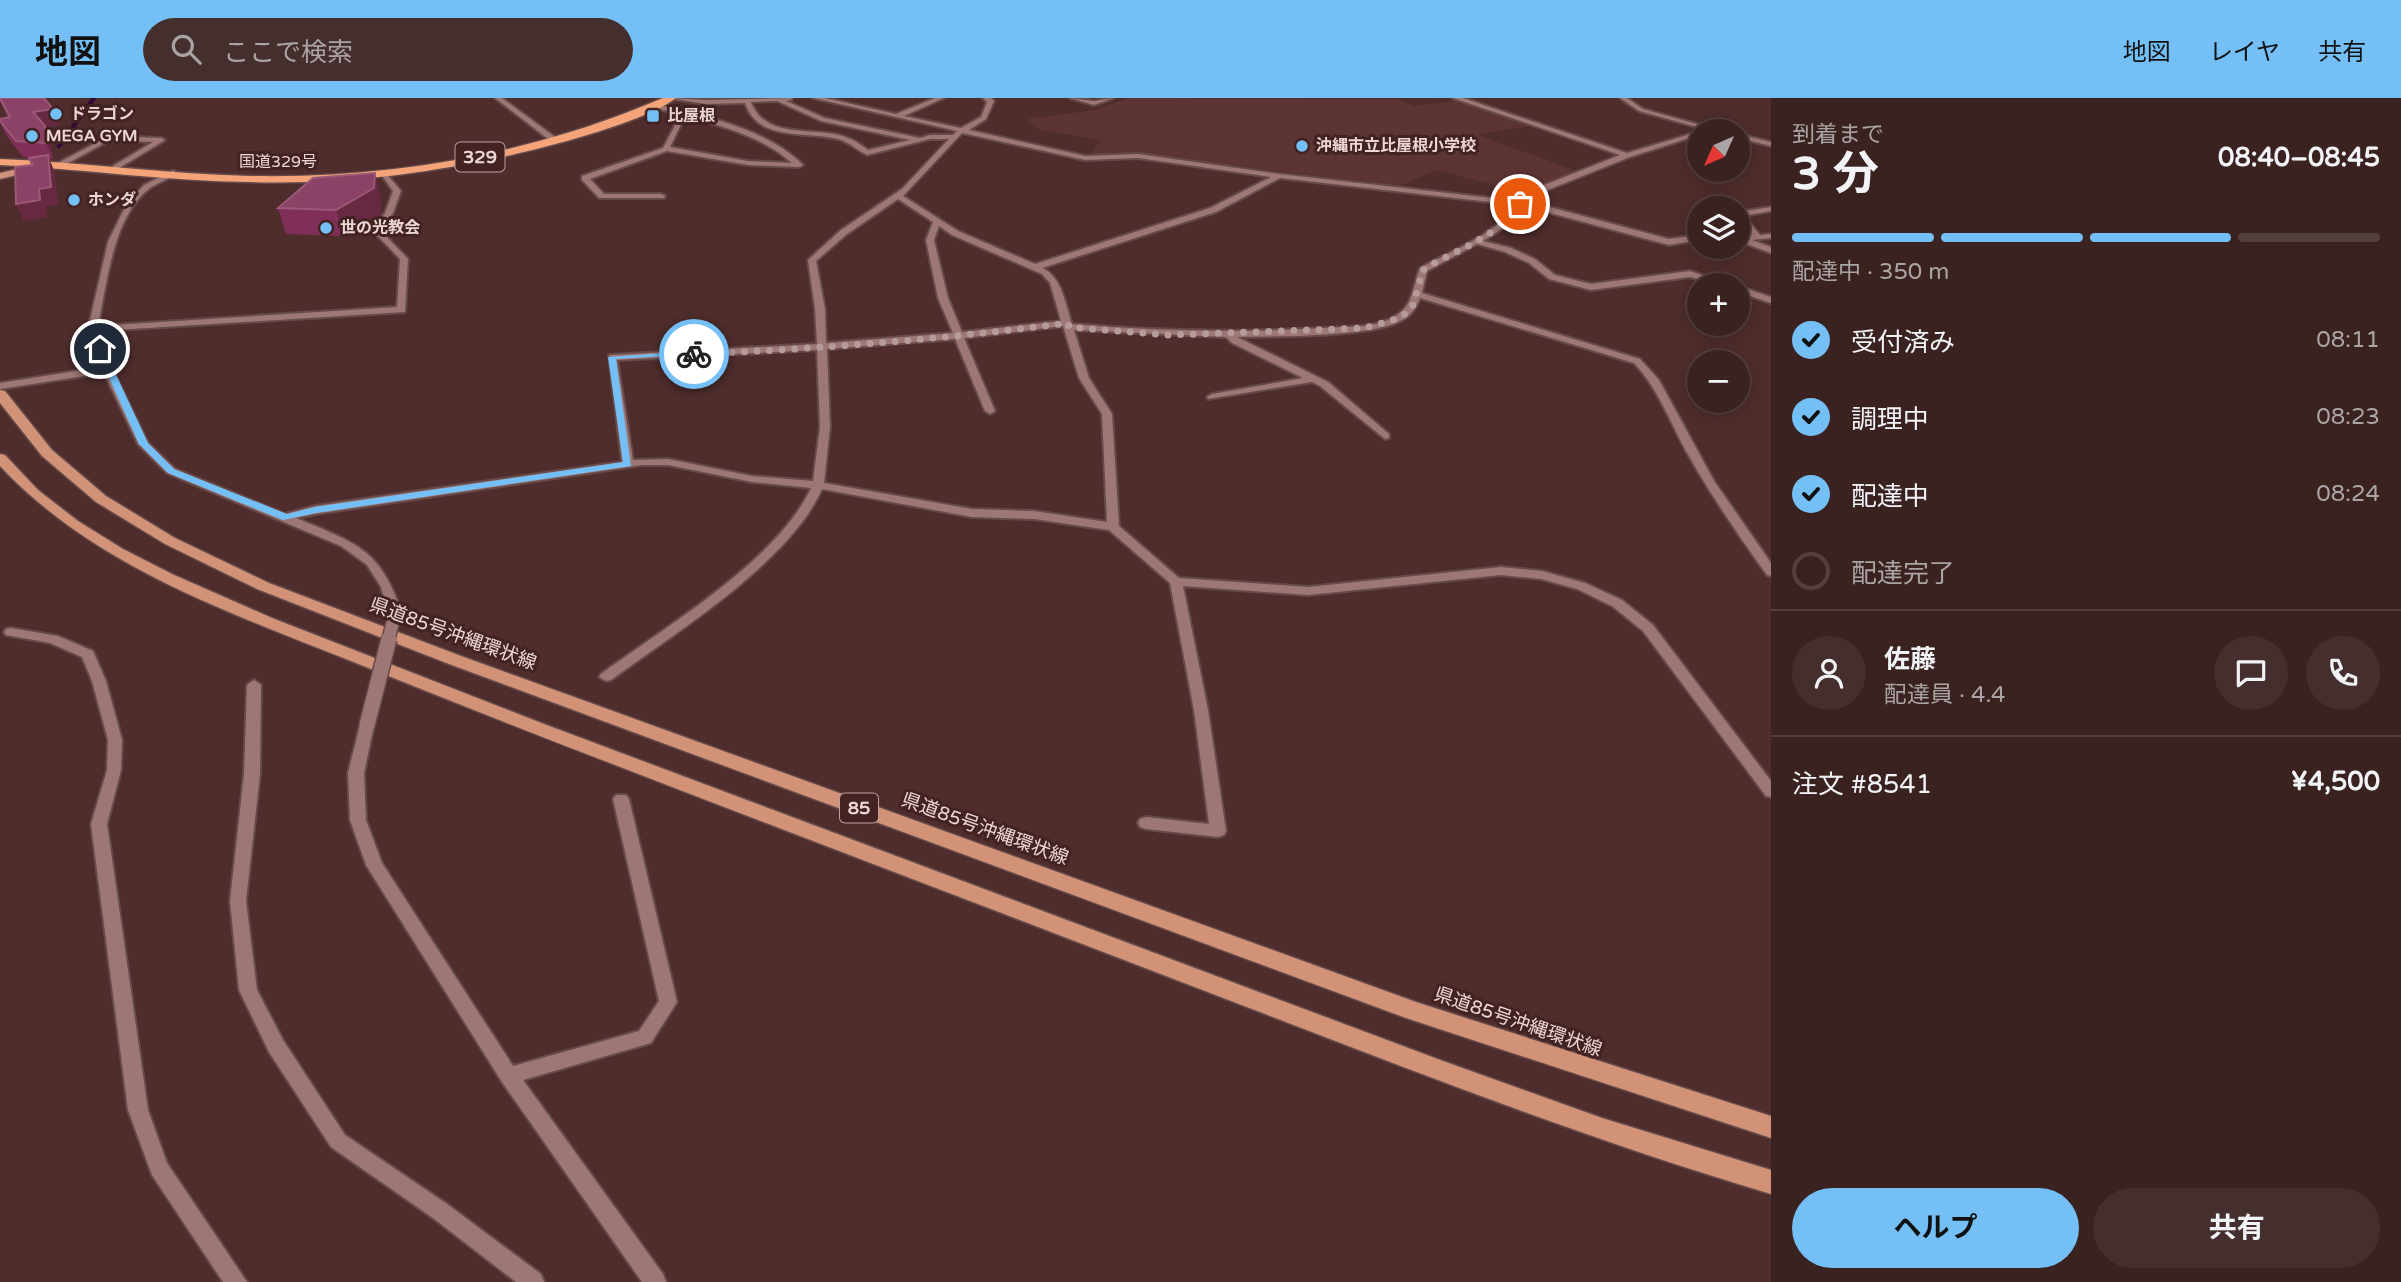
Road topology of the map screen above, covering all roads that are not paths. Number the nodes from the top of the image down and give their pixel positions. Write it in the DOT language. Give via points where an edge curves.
graph roads {
  1 [pos="498,98"];
  2 [pos="671,98"];
  3 [pos="794,98"];
  4 [pos="816,98"];
  5 [pos="921,98"];
  6 [pos="986,98"];
  7 [pos="1073,98"];
  8 [pos="1110,98"];
  9 [pos="1456,98"];
  10 [pos="1623,98"];
  11 [pos="938,99"];
  12 [pos="780,101"];
  13 [pos="748,102"];
  14 [pos="655,106"];
  15 [pos="680,112"];
  16 [pos="895,117"];
  17 [pos="1687,124"];
  18 [pos="957,134"];
  19 [pos="1687,137"];
  20 [pos="918,139"];
  21 [pos="1750,139"];
  22 [pos="555,140"];
  23 [pos="1771,144"];
  24 [pos="666,149"];
  25 [pos="1627,155"];
  26 [pos="0,162"];
  27 [pos="60,164"];
  28 [pos="116,168"];
  29 [pos="172,173"];
  30 [pos="385,174"];
  31 [pos="0,176"];
  32 [pos="1279,177"];
  33 [pos="662,196"];
  34 [pos="898,196"];
  35 [pos="1520,204"];
  36 [pos="1771,208"];
  37 [pos="937,221"];
  38 [pos="1771,236"];
  39 [pos="1687,239"];
  40 [pos="1750,239"];
  41 [pos="1758,239"];
  42 [pos="1475,241"];
  43 [pos="1750,243"];
  44 [pos="1771,250"];
  45 [pos="1035,267"];
  46 [pos="1687,274"];
  47 [pos="1750,293"];
  48 [pos="1417,294"];
  49 [pos="1771,300"];
  50 [pos="1069,325"];
  51 [pos="93,329"];
  52 [pos="1228,334"];
  53 [pos="960,337"];
  54 [pos="822,349"];
  55 [pos="107,369"];
  56 [pos="1315,379"];
  57 [pos="0,386"];
  58 [pos="0,394"];
  59 [pos="1212,397"];
  60 [pos="990,411"];
  61 [pos="1385,436"];
  62 [pos="0,458"];
  63 [pos="628,464"];
  64 [pos="818,485"];
  65 [pos="287,517"];
  66 [pos="1113,527"];
  67 [pos="1771,572"];
  68 [pos="1176,582"];
  69 [pos="11,632"];
  70 [pos="606,677"];
  71 [pos="254,685"];
  72 [pos="1771,792"];
  73 [pos="621,799"];
  74 [pos="1146,823"];
  75 [pos="509,1076"];
  76 [pos="1771,1127"];
  77 [pos="1771,1182"];
  78 [pos="236,1282"];
  79 [pos="533,1282"];
  80 [pos="655,1282"];
  1 -- 22 [label="street"];
  2 -- 13 [label="street"];
  2 -- 14 [label="highway, 国道329号 / 329"];
  3 -- 12 [label="street"];
  4 -- 16 [label="street"];
  5 -- 11 [label="street"];
  6 -- 18 [label="street" via="991,101 984,118"];
  7 -- 8 [label="street" via="1094,103"];
  9 -- 25 [label="street"];
  10 -- 17 [label="street" via="1641,110"];
  11 -- 16 [label="street"];
  12 -- 13 [label="street"];
  12 -- 20 [label="street" via="823,120"];
  13 -- 20 [label="street" via="754,119 770,127 848,140 867,153"];
  14 -- 15 [label="street"];
  14 -- 22 [label="highway, 国道329号 / 329"];
  15 -- 24 [label="street" via="682,118"];
  15 -- 24 [label="street" via="767,145 799,165 750,166"];
  16 -- 18 [label="street"];
  18 -- 20 [label="street"];
  18 -- 32 [label="street" via="1085,158 1138,156"];
  18 -- 34 [label="street"];
  19 -- 25 [label="street"];
  21 -- 23 [label="street"];
  22 -- 30 [label="highway, 国道329号 / 329"];
  24 -- 33 [label="street" via="584,178 603,196"];
  25 -- 35 [label="street" via="1527,195"];
  26 -- 27 [label="highway, 国道329号 / 329"];
  27 -- 28 [label="highway, 国道329号 / 329"];
  27 -- 28 [label="street" via="110,138 161,140"];
  27 -- 31 [label="main road"];
  28 -- 29 [label="highway, 国道329号 / 329"];
  29 -- 30 [label="highway, 国道329号 / 329" via="282,179"];
  29 -- 51 [label="street" via="147,187 130,205 112,242"];
  30 -- 51 [label="street" via="397,191 376,230 404,259 402,310"];
  32 -- 35 [label="street"];
  32 -- 45 [label="street" via="1213,210"];
  34 -- 37 [label="street"];
  34 -- 54 [label="street" via="812,260"];
  35 -- 39 [label="street" via="1668,242"];
  35 -- 42 [label="street" via="1511,219"];
  36 -- 41 [label="street" via="1739,214"];
  37 -- 45 [label="street"];
  37 -- 53 [label="street" via="930,240 943,298"];
  38 -- 41 [label="street"];
  40 -- 41 [label="street"];
  42 -- 46 [label="street" via="1532,261 1552,277 1591,287"];
  42 -- 48 [label="street" via="1423,270"];
  43 -- 44 [label="street"];
  45 -- 50 [label="street" via="1054,283"];
  47 -- 49 [label="street"];
  48 -- 52 [label="street" via="1412,308 1400,318 1365,328"];
  48 -- 67 [label="street" via="1637,361 1648,371 1739,529"];
  50 -- 52 [label="street" via="1169,335"];
  50 -- 53 [label="street"];
  50 -- 66 [label="street" via="1084,378 1107,414"];
  51 -- 55 [label="street"];
  52 -- 56 [label="street"];
  53 -- 54 [label="street"];
  53 -- 60 [label="street"];
  54 -- 63 [label="street" via="612,357"];
  54 -- 64 [label="street" via="825,428"];
  55 -- 57 [label="street"];
  55 -- 65 [label="street" via="144,444 171,471"];
  56 -- 59 [label="street"];
  56 -- 61 [label="street"];
  58 -- 76 [label="main road, 県道85号沖縄環状線 / 85" via="47,453 101,499 170,541 263,586 1414,1011"];
  62 -- 77 [label="main road, 85" via="32,490 93,536 207,595 461,700 1393,1053 1570,1118"];
  63 -- 64 [label="street" via="668,461 752,479"];
  63 -- 65 [label="street"];
  64 -- 66 [label="street" via="972,513 1034,515"];
  64 -- 70 [label="street" via="808,507 741,578"];
  65 -- 75 [label="street, bridge" via="345,543 372,562 387,587 396,614 356,773 358,820 374,865"];
  66 -- 68 [label="street"];
  68 -- 72 [label="street" via="1308,591 1501,571 1542,575 1581,586 1617,603 1648,628"];
  68 -- 74 [label="street" via="1218,831"];
  69 -- 78 [label="street" via="53,639 88,654 99,681 115,740 114,770 99,824 138,1110 159,1168"];
  71 -- 79 [label="street" via="252,774 238,901 248,990 276,1046 338,1141"];
  73 -- 75 [label="street" via="668,1002 645,1037"];
  75 -- 80 [label="street"];
}
